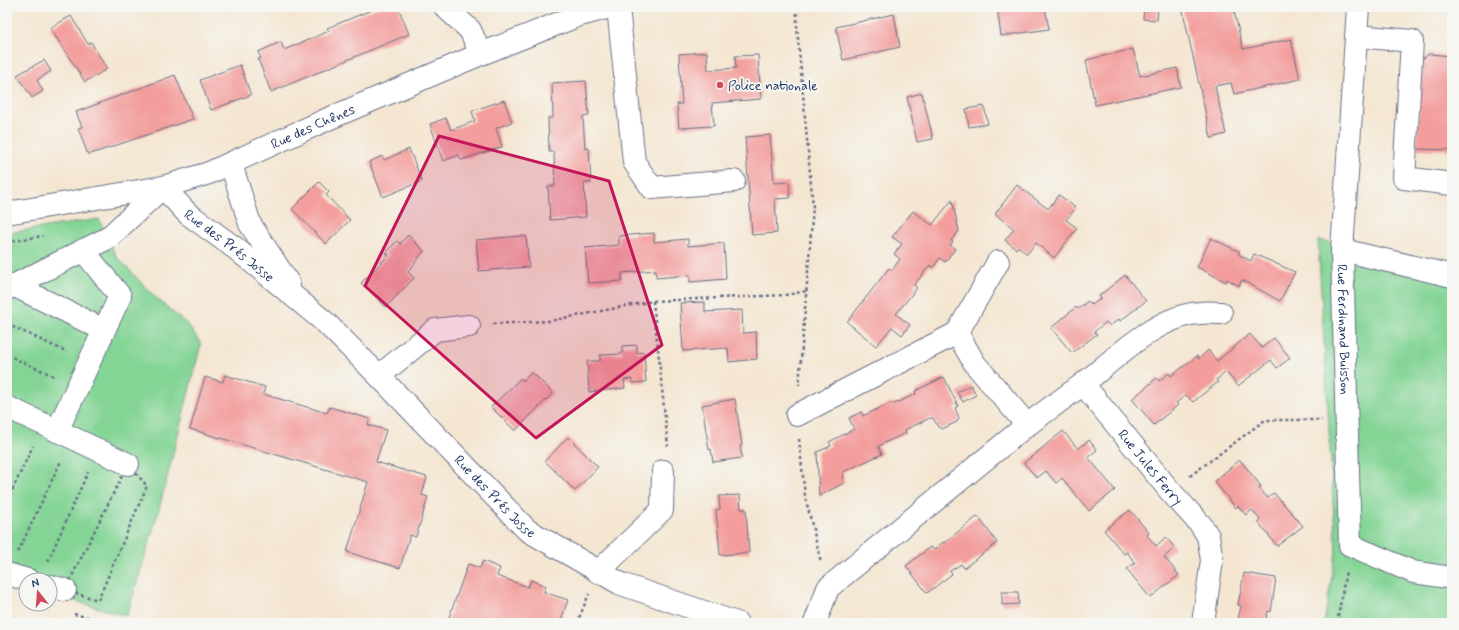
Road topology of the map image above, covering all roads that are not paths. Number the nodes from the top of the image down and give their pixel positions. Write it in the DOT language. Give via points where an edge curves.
graph roads {
  1 [pos="445,7"];
  2 [pos="610,7"];
  3 [pos="618,7"];
  4 [pos="1358,7"];
  5 [pos="1357,36"];
  6 [pos="481,54"];
  7 [pos="231,164"];
  8 [pos="734,181"];
  9 [pos="1452,184"];
  10 [pos="163,187"];
  11 [pos="7,213"];
  12 [pos="83,250"];
  13 [pos="1342,250"];
  14 [pos="998,262"];
  15 [pos="1452,276"];
  16 [pos="10,287"];
  17 [pos="300,300"];
  18 [pos="1221,313"];
  19 [pos="469,326"];
  20 [pos="104,330"];
  21 [pos="957,333"];
  22 [pos="379,376"];
  23 [pos="1083,384"];
  24 [pos="9,413"];
  25 [pos="797,414"];
  26 [pos="1027,426"];
  27 [pos="58,431"];
  28 [pos="128,464"];
  29 [pos="663,471"];
  30 [pos="598,572"];
  31 [pos="7,574"];
  32 [pos="18,577"];
  33 [pos="1452,578"];
  34 [pos="737,623"];
  35 [pos="815,623"];
  36 [pos="1203,623"];
  1 -- 6 [label="street" via="470,30"];
  2 -- 6 [label="street, Rue des Chênes" via="577,16"];
  3 -- 8 [label="street" via="634,162 652,188"];
  4 -- 5 [label="street, Rue Ferdinand Buisson"];
  5 -- 9 [label="street" via="1412,41 1404,178"];
  5 -- 13 [label="street, Rue Ferdinand Buisson"];
  6 -- 7 [label="street, Rue des Chênes" via="328,119"];
  7 -- 10 [label="street, Rue des Chênes"];
  7 -- 17 [label="street, Rue des Prés Josse" via="250,224"];
  10 -- 11 [label="street, Rue des Chênes"];
  10 -- 12 [label="street" via="108,238"];
  10 -- 17 [label="street, Rue des Prés Josse" via="187,213"];
  12 -- 16 [label="street"];
  12 -- 20 [label="street" via="120,296"];
  13 -- 15 [label="street"];
  13 -- 33 [label="street, Rue Ferdinand Buisson" via="1350,544 1413,572"];
  14 -- 21 [label="street"];
  16 -- 20 [label="street"];
  17 -- 22 [label="street, Rue des Prés Josse"];
  18 -- 23 [label="street" via="1198,313 1173,319 1150,331"];
  19 -- 22 [label="street" via="435,330"];
  20 -- 27 [label="street"];
  21 -- 25 [label="street"];
  21 -- 26 [label="street" via="975,364"];
  22 -- 30 [label="street, Rue des Prés Josse" via="527,530"];
  23 -- 26 [label="street"];
  23 -- 36 [label="street, Rue Jules Ferry" via="1208,536 1212,560"];
  24 -- 27 [label="street"];
  26 -- 35 [label="street" via="828,588"];
  27 -- 28 [label="street"];
  29 -- 30 [label="street" via="662,510"];
  30 -- 34 [label="street, Rue des Prés Josse" via="621,584"];
  31 -- 32 [label="street"];
}
